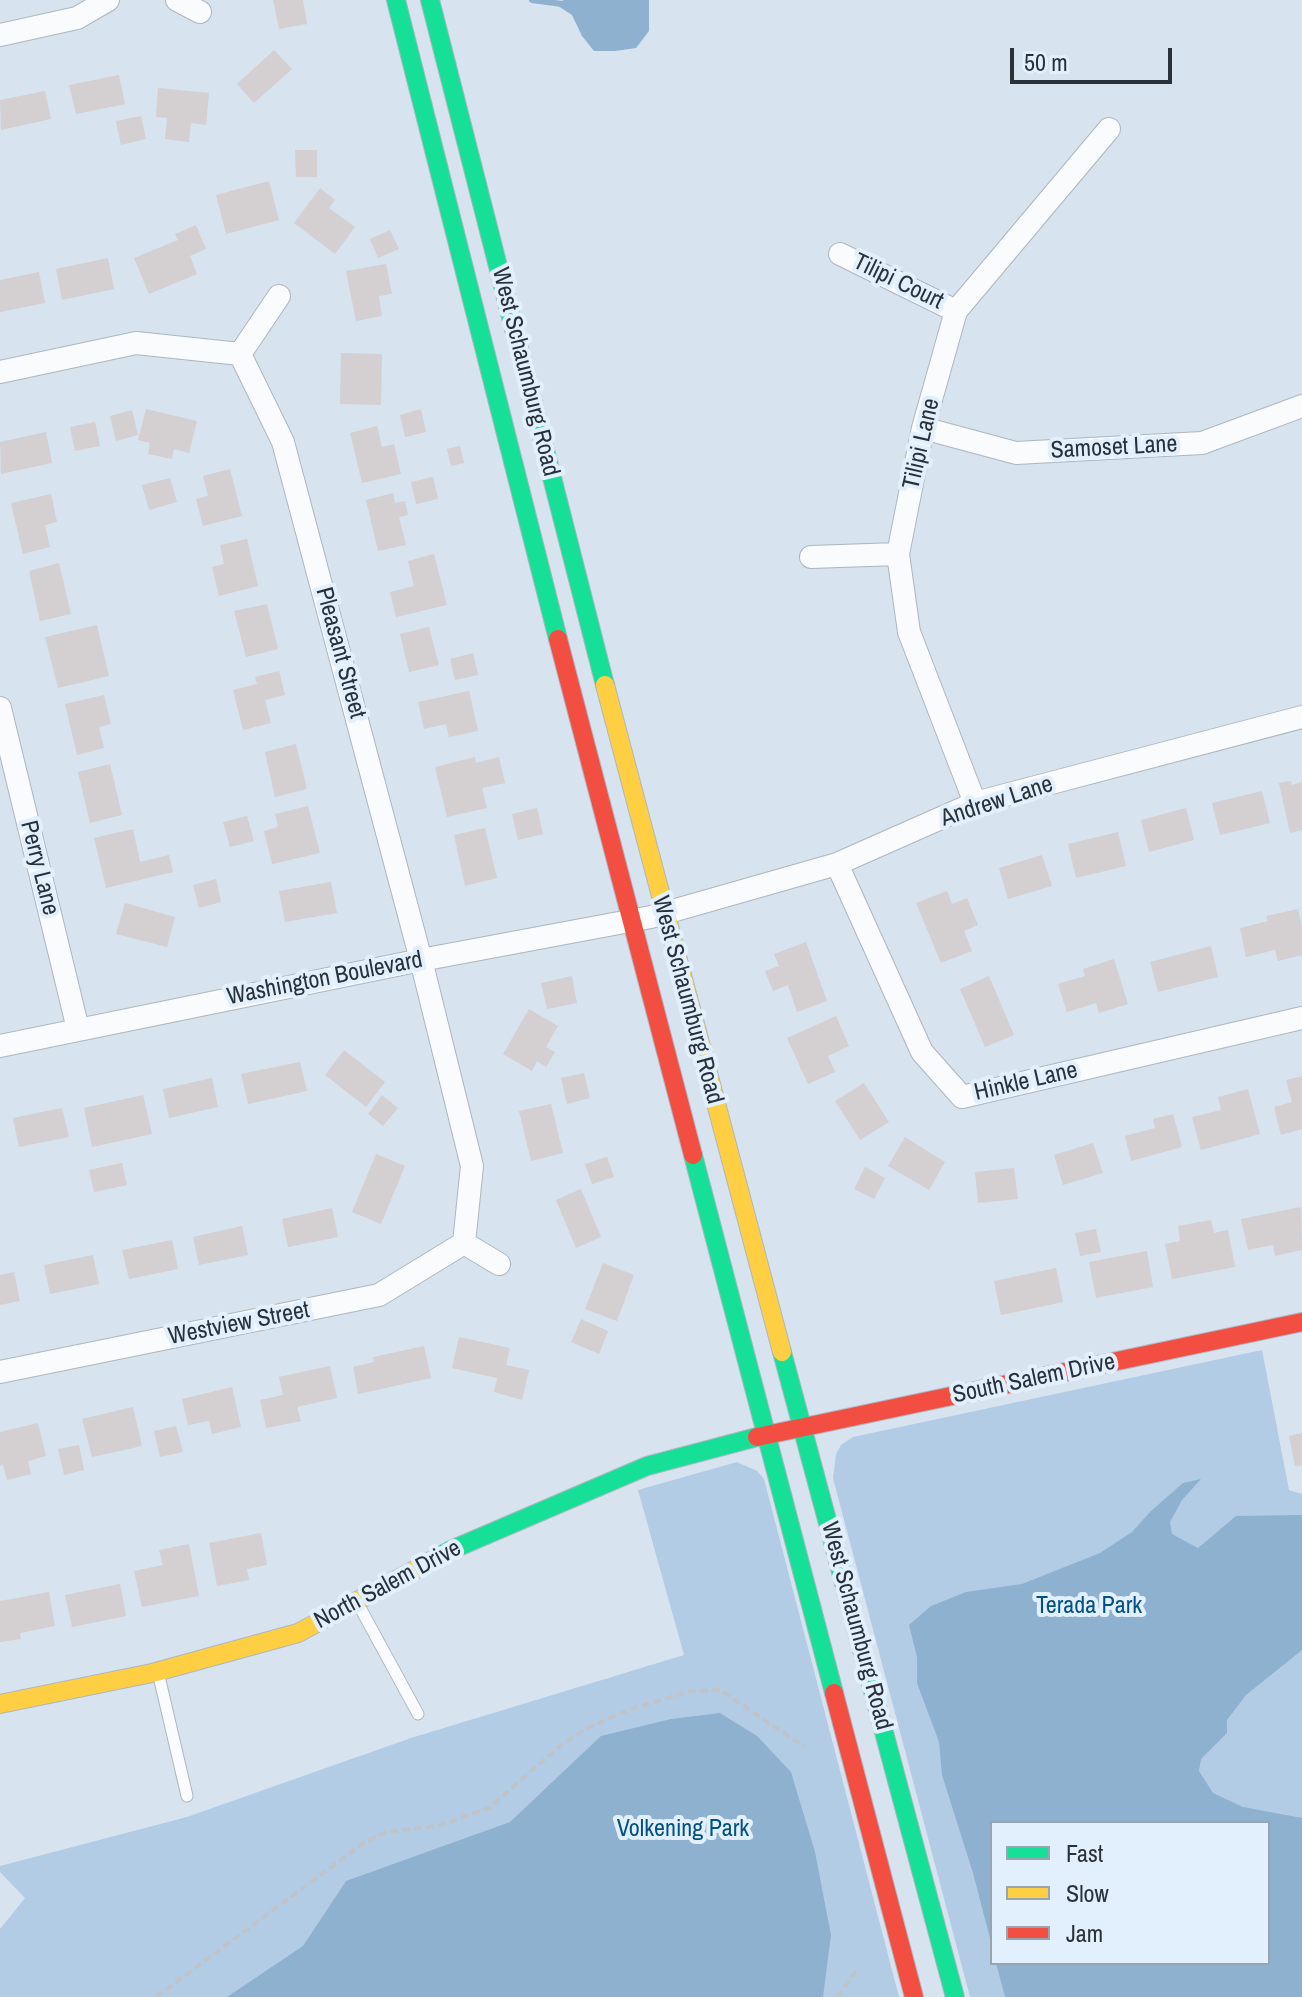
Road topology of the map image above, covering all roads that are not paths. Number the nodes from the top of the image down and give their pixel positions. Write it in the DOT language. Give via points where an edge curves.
graph roads {
  1 [pos="108,0"];
  2 [pos="177,0"];
  3 [pos="396,0"];
  4 [pos="430,0"];
  5 [pos="200,12"];
  6 [pos="0,35"];
  7 [pos="1109,129"];
  8 [pos="840,254"];
  9 [pos="279,296"];
  10 [pos="956,311"];
  11 [pos="240,354"];
  12 [pos="0,372"];
  13 [pos="1302,406"];
  14 [pos="923,428"];
  15 [pos="898,554"];
  16 [pos="811,557"];
  17 [pos="0,708"];
  18 [pos="1302,717"];
  19 [pos="975,803"];
  20 [pos="837,864"];
  21 [pos="649,917"];
  22 [pos="421,960"];
  23 [pos="1302,1018"];
  24 [pos="78,1029"];
  25 [pos="0,1046"];
  26 [pos="464,1243"];
  27 [pos="499,1264"];
  28 [pos="1302,1322"];
  29 [pos="0,1372"];
  30 [pos="804,1429"];
  31 [pos="766,1435"];
  32 [pos="357,1601"];
  33 [pos="158,1672"];
  34 [pos="0,1704"];
  35 [pos="418,1714"];
  36 [pos="187,1796"];
  37 [pos="914,1997"];
  38 [pos="955,1997"];
  1 -- 6 [label="street" via="77,18"];
  2 -- 5 [label="street"];
  3 -- 21 [label="main road, West Schaumburg Road"];
  4 -- 21 [label="main road, West Schaumburg Road"];
  7 -- 10 [label="street, Tilipi Lane"];
  8 -- 10 [label="street, Tilipi Court"];
  9 -- 11 [label="street"];
  10 -- 14 [label="street, Tilipi Lane"];
  11 -- 12 [label="street" via="136,343"];
  11 -- 22 [label="street, Pleasant Street" via="283,442"];
  13 -- 14 [label="street, Samoset Lane" via="1187,444 1016,453"];
  14 -- 15 [label="street, Tilipi Lane"];
  15 -- 16 [label="street"];
  15 -- 19 [label="street, Tilipi Lane" via="909,632"];
  17 -- 24 [label="street, Perry Lane"];
  18 -- 19 [label="street, Andrew Lane"];
  19 -- 20 [label="street, Andrew Lane"];
  20 -- 21 [label="street, Andrew Lane"];
  20 -- 23 [label="street, Hinkle Lane" via="922,1052 962,1097"];
  21 -- 22 [label="street, Washington Boulevard"];
  21 -- 30 [label="main road, West Schaumburg Road"];
  21 -- 31 [label="main road, West Schaumburg Road"];
  22 -- 24 [label="street, Washington Boulevard"];
  22 -- 26 [label="street" via="472,1166"];
  24 -- 25 [label="street, Washington Boulevard"];
  26 -- 27 [label="street"];
  26 -- 29 [label="street, Westview Street" via="379,1295"];
  28 -- 30 [label="main road, South Salem Drive"];
  30 -- 31 [label="main road, South Salem Drive"];
  30 -- 38 [label="main road, West Schaumburg Road"];
  31 -- 32 [label="main road, North Salem Drive" via="647,1466 451,1550"];
  31 -- 37 [label="main road, West Schaumburg Road"];
  32 -- 33 [label="main road, North Salem Drive" via="298,1633"];
  32 -- 35 [label="lane"];
  33 -- 34 [label="main road, North Salem Drive"];
  33 -- 36 [label="lane"];
}
